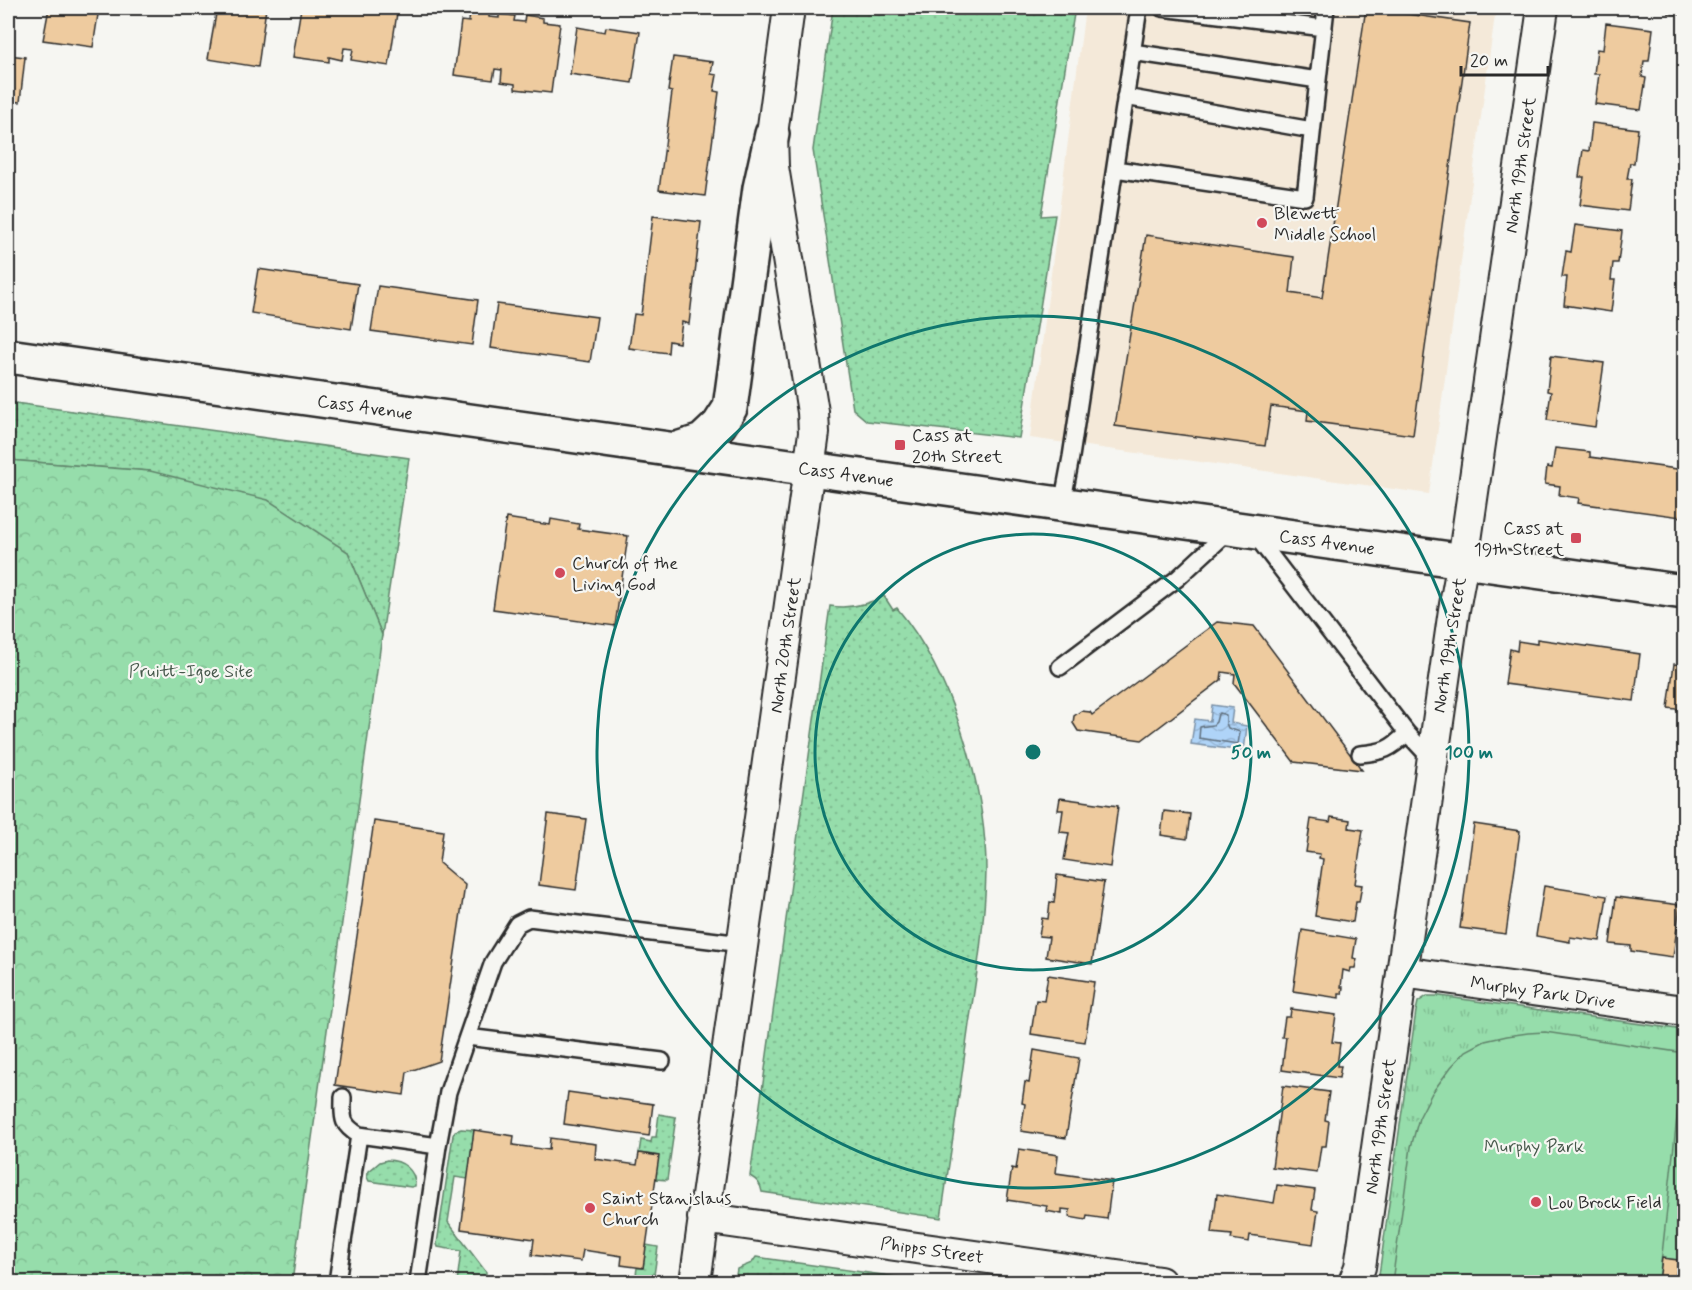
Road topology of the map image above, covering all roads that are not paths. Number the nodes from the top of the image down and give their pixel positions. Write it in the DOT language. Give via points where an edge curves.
graph roads {
  1 [pos="789,8"];
  2 [pos="1139,8"];
  3 [pos="1162,8"];
  4 [pos="1326,8"];
  5 [pos="1544,8"];
  6 [pos="1324,28"];
  7 [pos="1132,52"];
  8 [pos="1318,80"];
  9 [pos="1125,98"];
  10 [pos="1312,129"];
  11 [pos="772,134"];
  12 [pos="1115,169"];
  13 [pos="8,356"];
  14 [pos="674,450"];
  15 [pos="810,469"];
  16 [pos="1062,505"];
  17 [pos="1242,529"];
  18 [pos="1463,561"];
  19 [pos="1684,592"];
  20 [pos="1060,667"];
  21 [pos="1407,733"];
  22 [pos="1360,754"];
  23 [pos="1432,760"];
  24 [pos="742,944"];
  25 [pos="1402,972"];
  26 [pos="1684,1011"];
  27 [pos="467,1037"];
  28 [pos="662,1061"];
  29 [pos="344,1097"];
  30 [pos="359,1135"];
  31 [pos="438,1146"];
  32 [pos="703,1218"];
  33 [pos="337,1282"];
  34 [pos="418,1282"];
  35 [pos="695,1282"];
  36 [pos="1160,1282"];
  37 [pos="1354,1282"];
  1 -- 11 [label="street, North 20th Street"];
  2 -- 7 [label="lane"];
  3 -- 6 [label="lane"];
  4 -- 6 [label="lane"];
  5 -- 18 [label="street, North 19th Street"];
  6 -- 8 [label="lane"];
  7 -- 8 [label="lane"];
  7 -- 9 [label="lane"];
  8 -- 10 [label="lane"];
  9 -- 10 [label="lane"];
  9 -- 12 [label="lane"];
  10 -- 12 [label="lane" via="1305,197"];
  11 -- 14 [label="main road" via="760,188 730,408 702,441"];
  11 -- 15 [label="street, North 20th Street" via="773,167 813,412"];
  12 -- 16 [label="lane"];
  13 -- 14 [label="main road, Cass Avenue"];
  14 -- 15 [label="main road, Cass Avenue"];
  15 -- 16 [label="main road, Cass Avenue"];
  15 -- 24 [label="street, North 20th Street"];
  16 -- 17 [label="main road, Cass Avenue"];
  17 -- 18 [label="main road, Cass Avenue"];
  17 -- 20 [label="lane"];
  17 -- 21 [label="lane"];
  18 -- 19 [label="main road, Cass Avenue"];
  18 -- 23 [label="street, North 19th Street"];
  21 -- 22 [label="lane" via="1382,752"];
  21 -- 23 [label="lane"];
  23 -- 25 [label="street, North 19th Street"];
  24 -- 27 [label="lane" via="529,918 517,924 493,962"];
  24 -- 32 [label="street, North 20th Street"];
  25 -- 26 [label="street, Murphy Park Drive"];
  25 -- 37 [label="street, North 19th Street" via="1360,1268"];
  27 -- 28 [label="lane"];
  27 -- 31 [label="lane" via="448,1092"];
  29 -- 30 [label="lane" via="343,1120 348,1129"];
  30 -- 31 [label="lane"];
  30 -- 33 [label="lane"];
  31 -- 34 [label="lane"];
  32 -- 35 [label="street, North 20th Street"];
  32 -- 36 [label="street, Phipps Street"];
}
